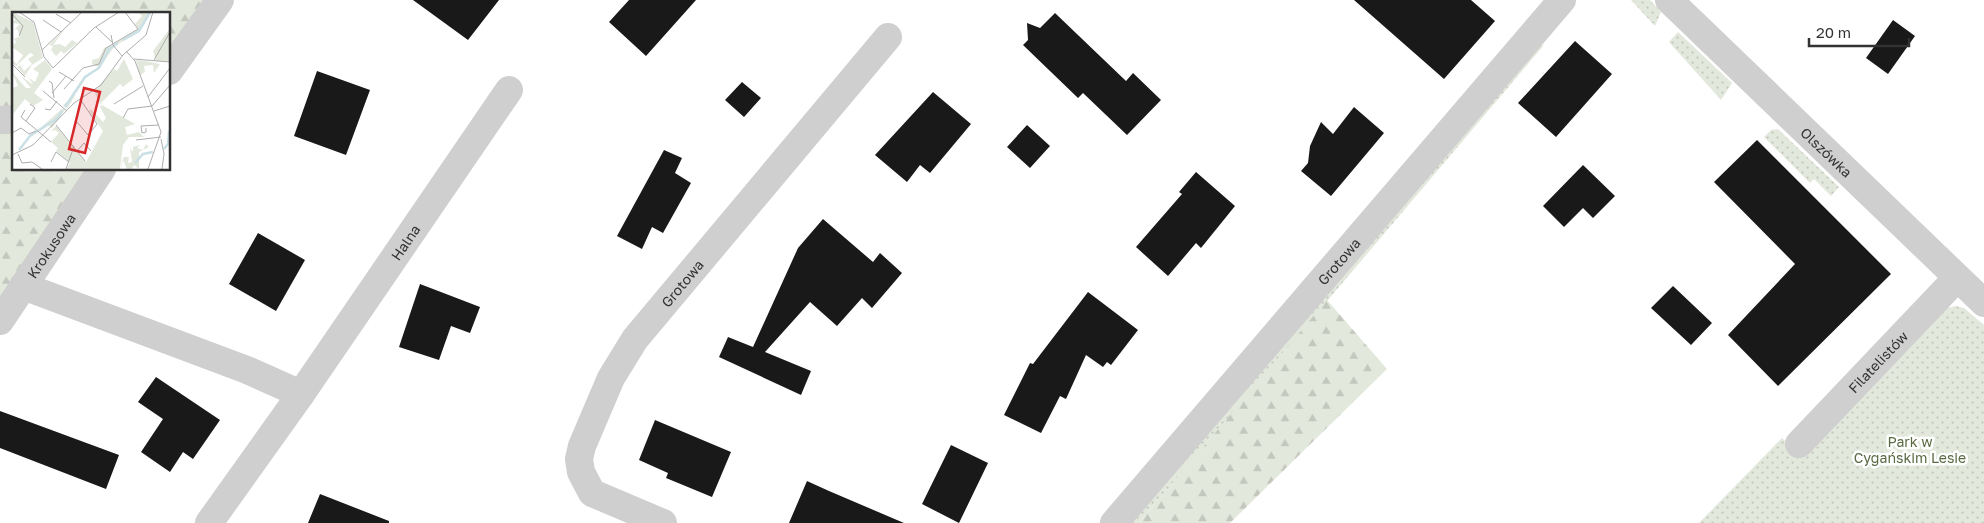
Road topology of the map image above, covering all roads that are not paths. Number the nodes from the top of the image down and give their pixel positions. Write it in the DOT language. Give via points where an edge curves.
graph roads {
  1 [pos="220,0"];
  2 [pos="1562,0"];
  3 [pos="1669,0"];
  4 [pos="888,37"];
  5 [pos="170,70"];
  6 [pos="509,90"];
  7 [pos="101,170"];
  8 [pos="1956,279"];
  9 [pos="23,286"];
  10 [pos="1984,304"];
  11 [pos="0,321"];
  12 [pos="301,394"];
  13 [pos="1799,444"];
  14 [pos="209,523"];
  15 [pos="663,523"];
  16 [pos="1114,523"];
  1 -- 5 [label="street"];
  2 -- 16 [label="street, Grotowa"];
  3 -- 8 [label="street, Olszówka"];
  4 -- 15 [label="street, Grotowa" via="635,339 611,378 582,446 581,472 592,493"];
  6 -- 12 [label="street, Halna"];
  7 -- 9 [label="street, Krokusowa"];
  8 -- 10 [label="street, Olszówka"];
  8 -- 13 [label="street, Filatelistów"];
  9 -- 11 [label="street, Krokusowa"];
  9 -- 12 [label="street" via="247,370"];
  12 -- 14 [label="street, Halna"];
}
